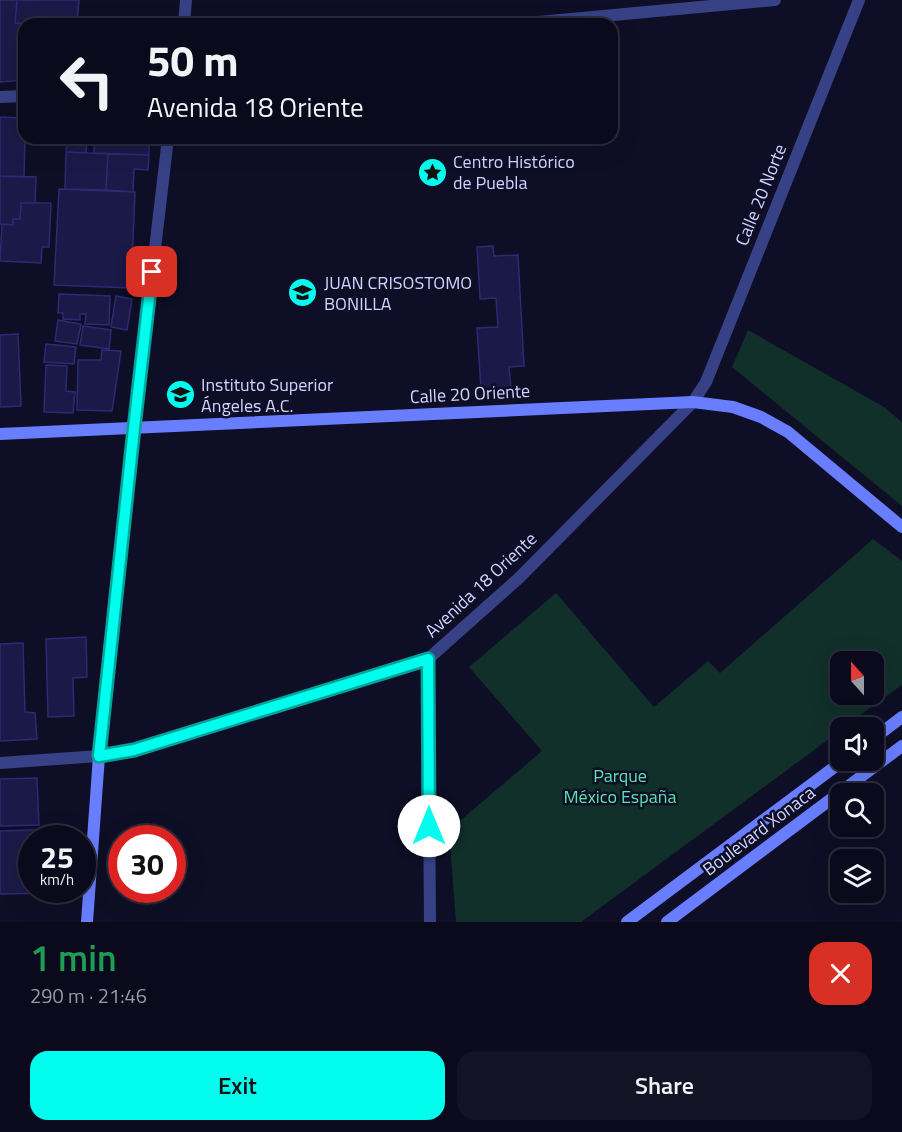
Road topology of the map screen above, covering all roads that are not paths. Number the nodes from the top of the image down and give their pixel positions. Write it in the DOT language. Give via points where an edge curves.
graph roads {
  1 [pos="186,0"];
  2 [pos="775,0"];
  3 [pos="859,0"];
  4 [pos="184,18"];
  5 [pos="582,18"];
  6 [pos="18,96"];
  7 [pos="0,97"];
  8 [pos="167,144"];
  9 [pos="693,402"];
  10 [pos="134,428"];
  11 [pos="0,435"];
  12 [pos="902,527"];
  13 [pos="428,659"];
  14 [pos="902,717"];
  15 [pos="884,731"];
  16 [pos="902,746"];
  17 [pos="99,756"];
  18 [pos="0,764"];
  19 [pos="830,770"];
  20 [pos="87,922"];
  21 [pos="430,922"];
  22 [pos="627,922"];
  23 [pos="667,922"];
  1 -- 4 [label="street"];
  2 -- 5 [label="street"];
  3 -- 9 [label="street, Calle 20 Norte" via="706,382"];
  6 -- 7 [label="street"];
  8 -- 10 [label="street"];
  9 -- 10 [label="street, Calle 20 Oriente"];
  9 -- 12 [label="street, Calle 20 Oriente" via="733,407 788,432"];
  9 -- 13 [label="street, Avenida 18 Oriente" via="519,578"];
  10 -- 11 [label="street, Calle 20 Oriente"];
  10 -- 17 [label="street"];
  13 -- 17 [label="street, Avenida 18 Oriente" via="134,750"];
  13 -- 21 [label="street"];
  14 -- 15 [label="street"];
  16 -- 23 [label="street, Boulevard Xonaca"];
  17 -- 18 [label="street, Avenida 18 Oriente"];
  17 -- 20 [label="street"];
  19 -- 22 [label="street, Boulevard Xonaca"];
}
